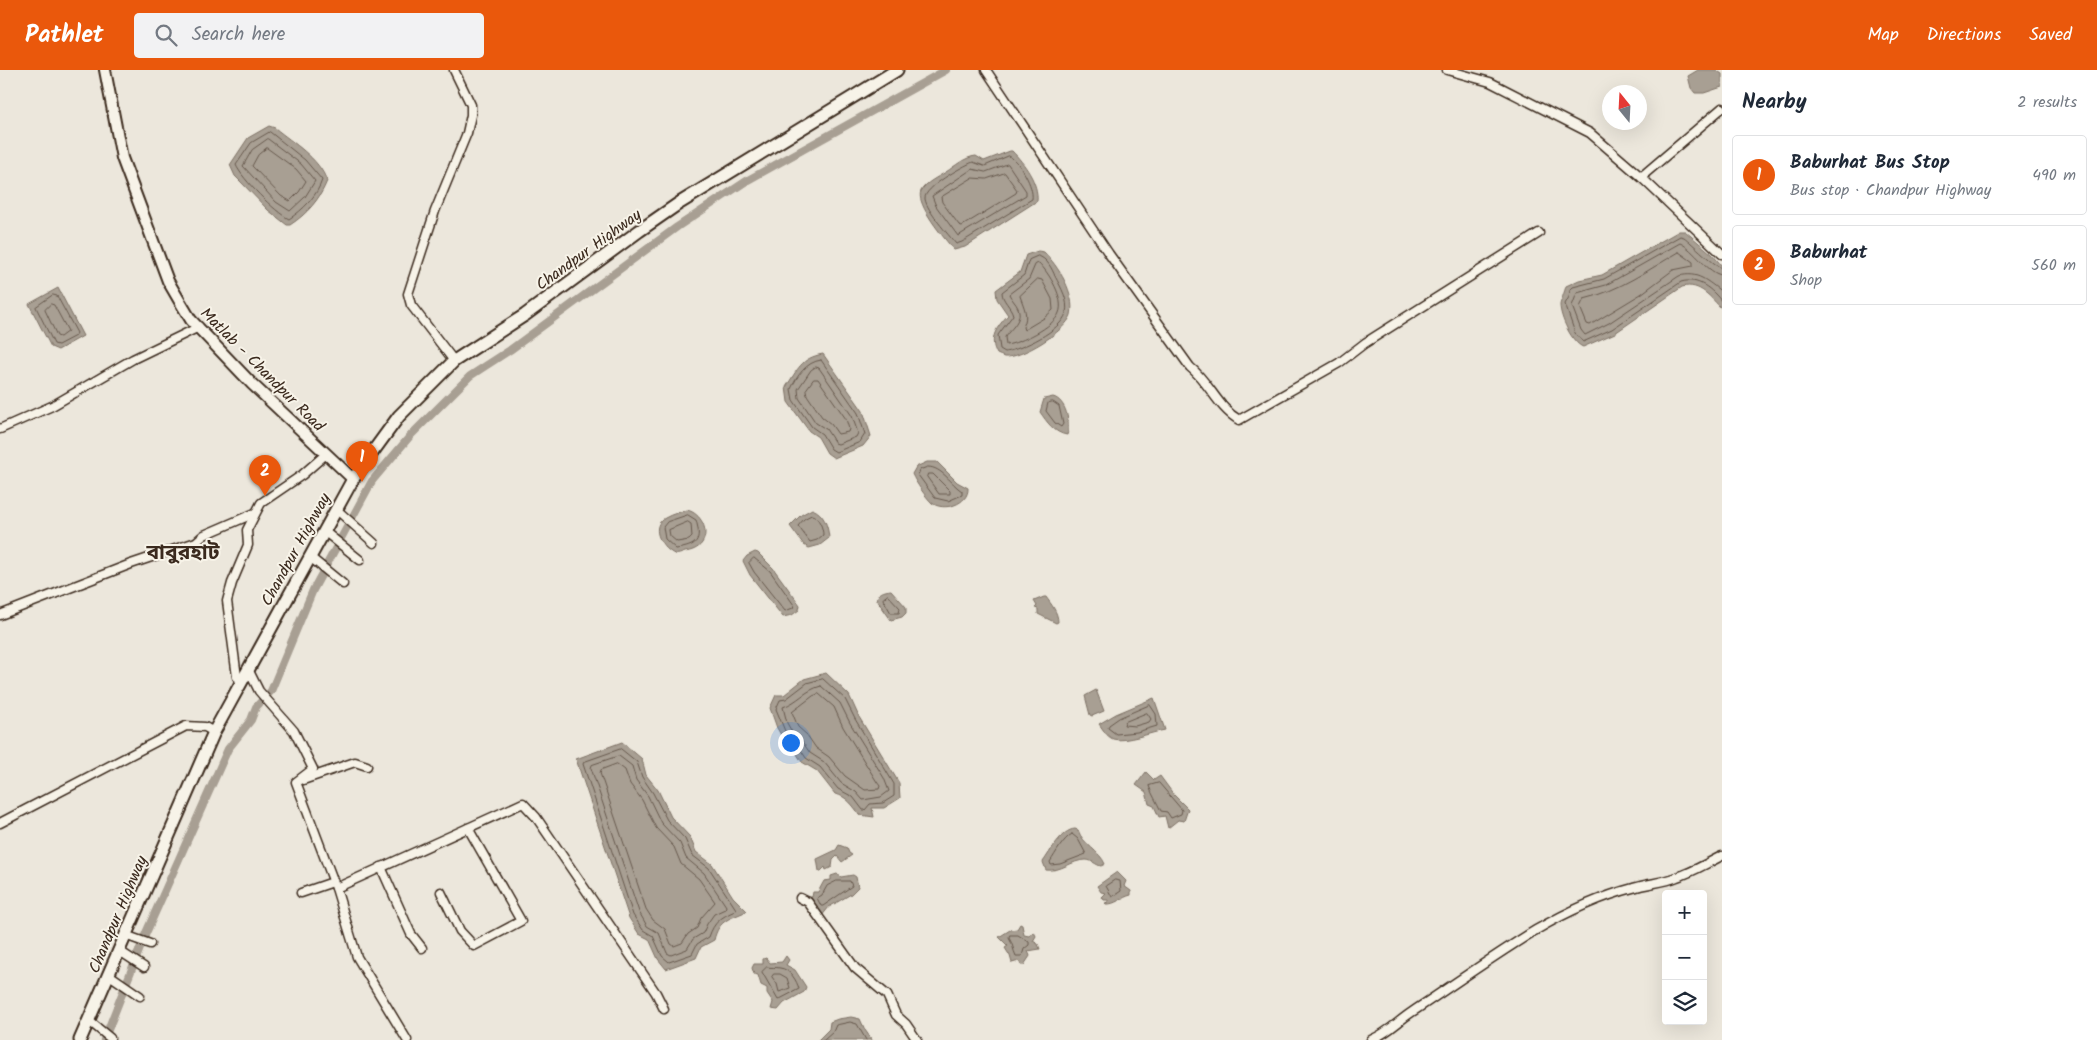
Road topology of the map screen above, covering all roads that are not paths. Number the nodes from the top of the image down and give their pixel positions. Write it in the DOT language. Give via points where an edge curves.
graph roads {
  1 [pos="105,70"];
  2 [pos="454,70"];
  3 [pos="897,70"];
  4 [pos="986,70"];
  5 [pos="1446,70"];
  6 [pos="1722,108"];
  7 [pos="1641,176"];
  8 [pos="1539,233"];
  9 [pos="1722,254"];
  10 [pos="199,328"];
  11 [pos="454,361"];
  12 [pos="0,429"];
  13 [pos="326,454"];
  14 [pos="353,479"];
  15 [pos="336,509"];
  16 [pos="255,513"];
  17 [pos="324,531"];
  18 [pos="374,543"];
  19 [pos="310,557"];
  20 [pos="360,560"];
  21 [pos="343,584"];
  22 [pos="0,615"];
  23 [pos="248,669"];
  24 [pos="242,681"];
  25 [pos="214,732"];
  26 [pos="367,766"];
  27 [pos="296,782"];
  28 [pos="0,823"];
  29 [pos="468,828"];
  30 [pos="1722,856"];
  31 [pos="382,867"];
  32 [pos="334,885"];
  33 [pos="441,892"];
  34 [pos="301,893"];
  35 [pos="800,898"];
  36 [pos="125,935"];
  37 [pos="150,944"];
  38 [pos="422,948"];
  39 [pos="118,950"];
  40 [pos="144,967"];
  41 [pos="108,974"];
  42 [pos="140,996"];
  43 [pos="664,1010"];
  44 [pos="88,1020"];
  45 [pos="110,1038"];
  46 [pos="80,1040"];
  47 [pos="407,1040"];
  48 [pos="917,1040"];
  49 [pos="1372,1040"];
  1 -- 10 [label="main road, Matlab - Chandpur Road" via="122,158 168,281"];
  2 -- 11 [label="street" via="471,105 471,115 408,294 411,305"];
  3 -- 11 [label="main road, Chandpur Highway" via="678,204 525,315"];
  4 -- 8 [label="street" via="1190,367 1200,375 1229,414 1239,420 1339,363 1365,343"];
  5 -- 7 [label="street" via="1490,82 1590,133"];
  6 -- 7 [label="street"];
  7 -- 9 [label="street"];
  10 -- 12 [label="street" via="133,359 52,406"];
  10 -- 13 [label="main road, Matlab - Chandpur Road"];
  11 -- 14 [label="main road, Chandpur Highway" via="399,416"];
  13 -- 14 [label="main road, Matlab - Chandpur Road"];
  13 -- 16 [label="street" via="262,503"];
  14 -- 15 [label="main road, Chandpur Highway"];
  15 -- 17 [label="main road, Chandpur Highway"];
  15 -- 18 [label="street"];
  16 -- 22 [label="street" via="204,535 196,542"];
  16 -- 24 [label="street" via="247,530 248,545 228,601 236,677"];
  17 -- 19 [label="main road, Chandpur Highway"];
  17 -- 20 [label="street"];
  19 -- 21 [label="street"];
  19 -- 23 [label="main road, Chandpur Highway"];
  23 -- 24 [label="main road, Chandpur Highway"];
  23 -- 27 [label="street" via="259,691 294,731 313,769"];
  24 -- 25 [label="main road, Chandpur Highway"];
  25 -- 28 [label="street" via="205,727 186,726"];
  25 -- 36 [label="main road, Chandpur Highway"];
  26 -- 27 [label="street" via="355,762"];
  27 -- 32 [label="street"];
  29 -- 31 [label="street"];
  29 -- 33 [label="street" via="521,921 474,946 460,931"];
  29 -- 43 [label="street" via="524,803 656,993"];
  30 -- 49 [label="street" via="1679,877 1636,887 1579,907 1484,963 1387,1033"];
  31 -- 32 [label="street"];
  31 -- 38 [label="street" via="411,934"];
  32 -- 34 [label="street"];
  32 -- 47 [label="street" via="357,957"];
  35 -- 48 [label="street" via="808,902 855,968 887,995 896,1015"];
  36 -- 37 [label="street"];
  36 -- 39 [label="main road, Chandpur Highway"];
  39 -- 40 [label="street"];
  39 -- 41 [label="main road, Chandpur Highway"];
  41 -- 42 [label="street"];
  41 -- 44 [label="main road, Chandpur Highway"];
  44 -- 45 [label="street"];
  44 -- 46 [label="main road, Chandpur Highway"];
}
